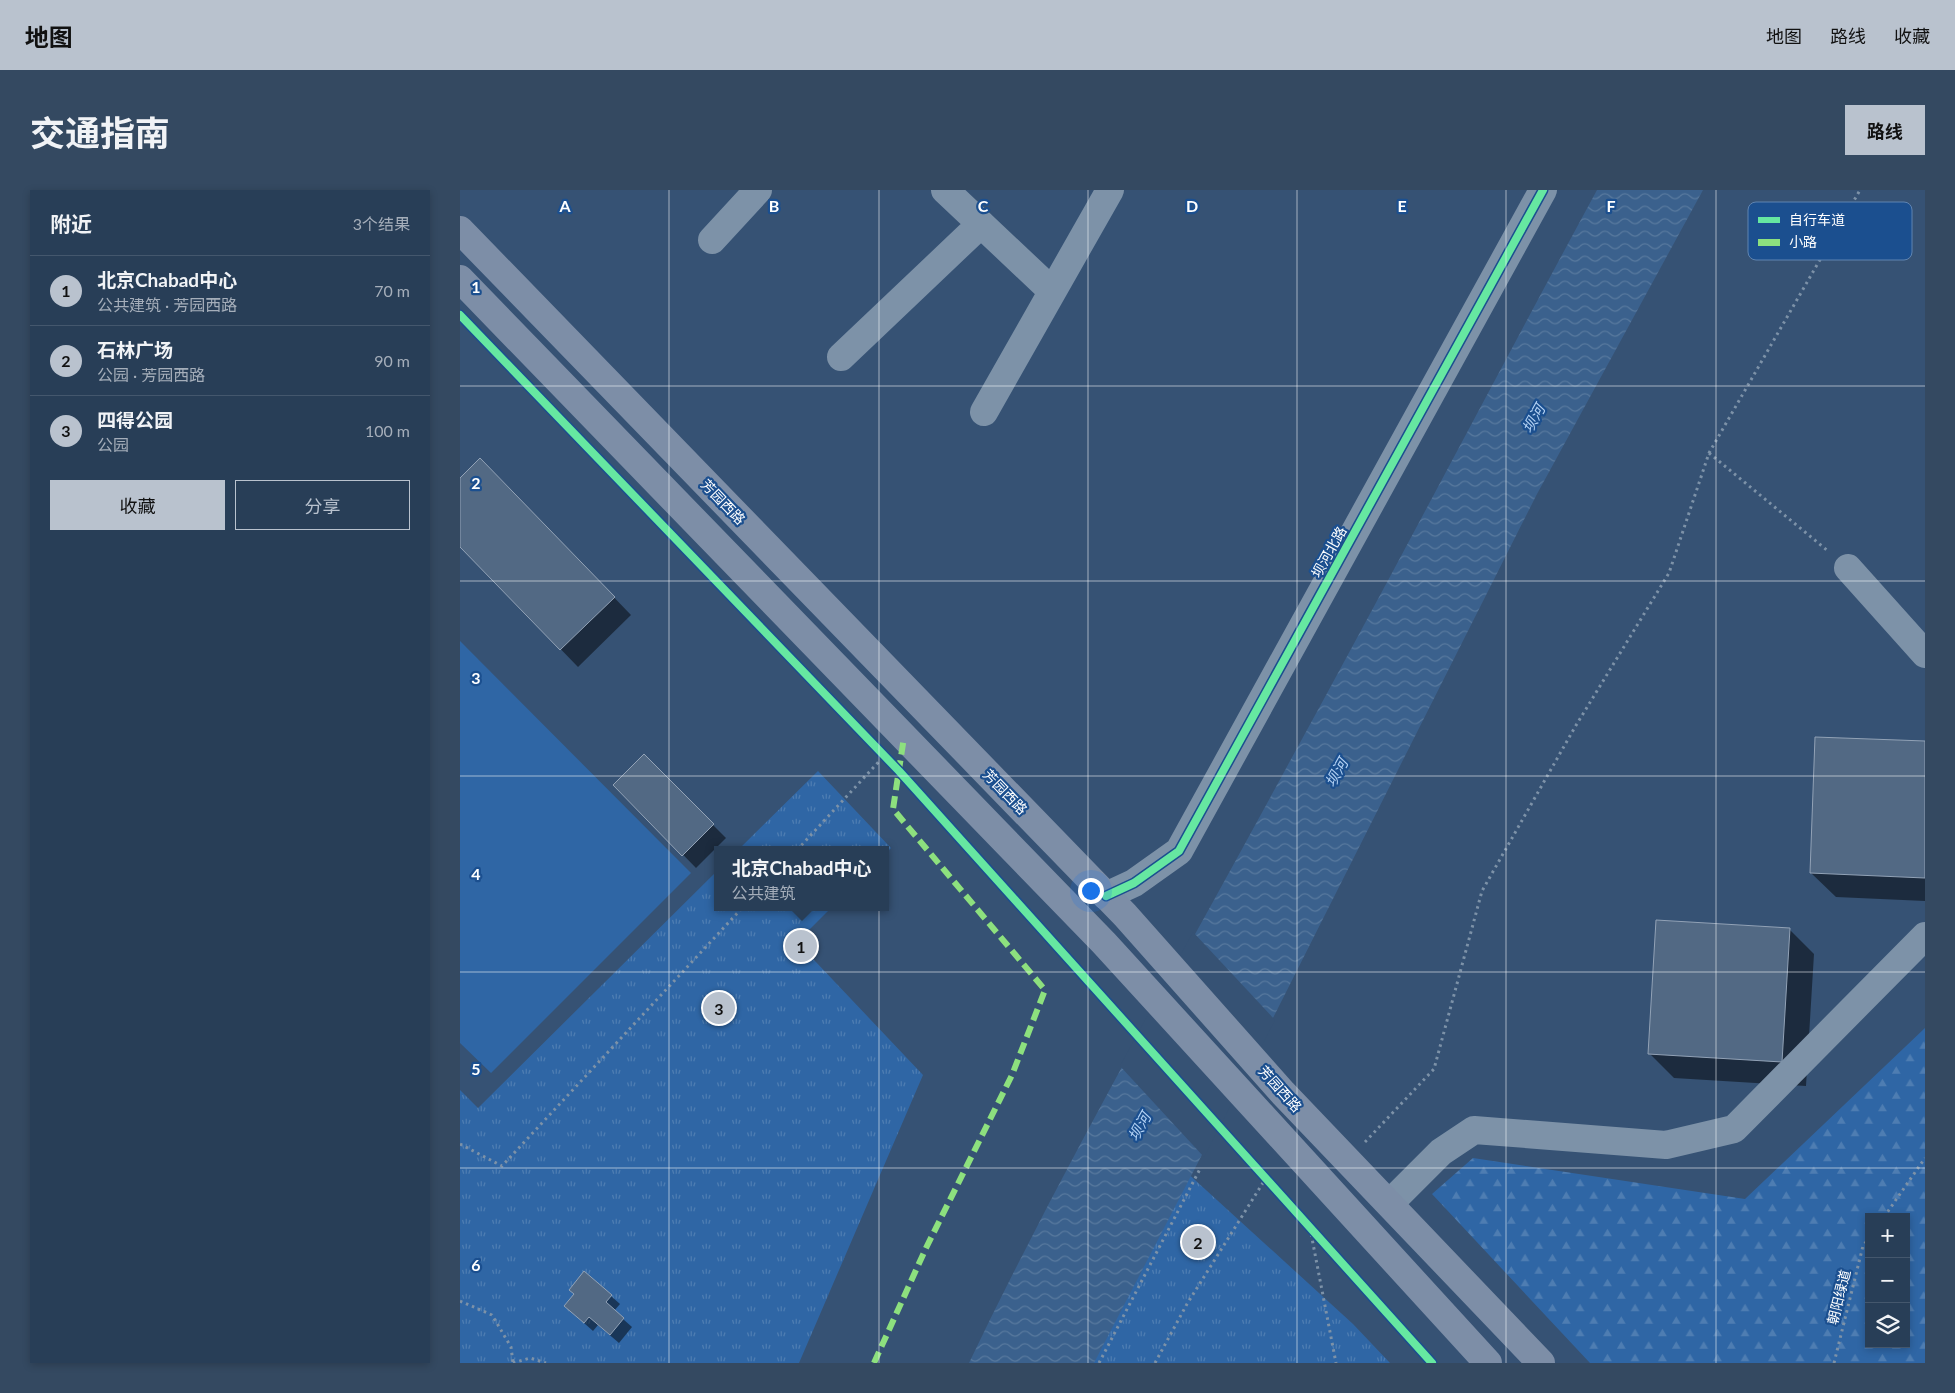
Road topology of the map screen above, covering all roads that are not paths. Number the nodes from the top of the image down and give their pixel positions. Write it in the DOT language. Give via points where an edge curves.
graph roads {
  1 [pos="758,190"];
  2 [pos="945,190"];
  3 [pos="1110,190"];
  4 [pos="1543,190"];
  5 [pos="981,224"];
  6 [pos="460,230"];
  7 [pos="712,240"];
  8 [pos="460,279"];
  9 [pos="1052,291"];
  10 [pos="842,358"];
  11 [pos="984,412"];
  12 [pos="1848,568"];
  13 [pos="1925,654"];
  14 [pos="1115,906"];
  15 [pos="1925,936"];
  16 [pos="1390,1203"];
  17 [pos="1488,1363"];
  18 [pos="1541,1363"];
  1 -- 7 [label="street"];
  2 -- 5 [label="street"];
  3 -- 9 [label="street"];
  4 -- 14 [label="street, 坝河北路" via="1179,851 1134,883"];
  5 -- 9 [label="street"];
  5 -- 10 [label="street"];
  6 -- 14 [label="main road, 芳园西路"];
  8 -- 17 [label="main road" via="1104,943"];
  9 -- 11 [label="street"];
  12 -- 13 [label="street"];
  14 -- 16 [label="main road, 芳园西路" via="1283,1093"];
  15 -- 16 [label="street" via="1734,1129 1666,1145 1474,1130 1441,1152"];
  16 -- 18 [label="main road, 芳园西路"];
}
